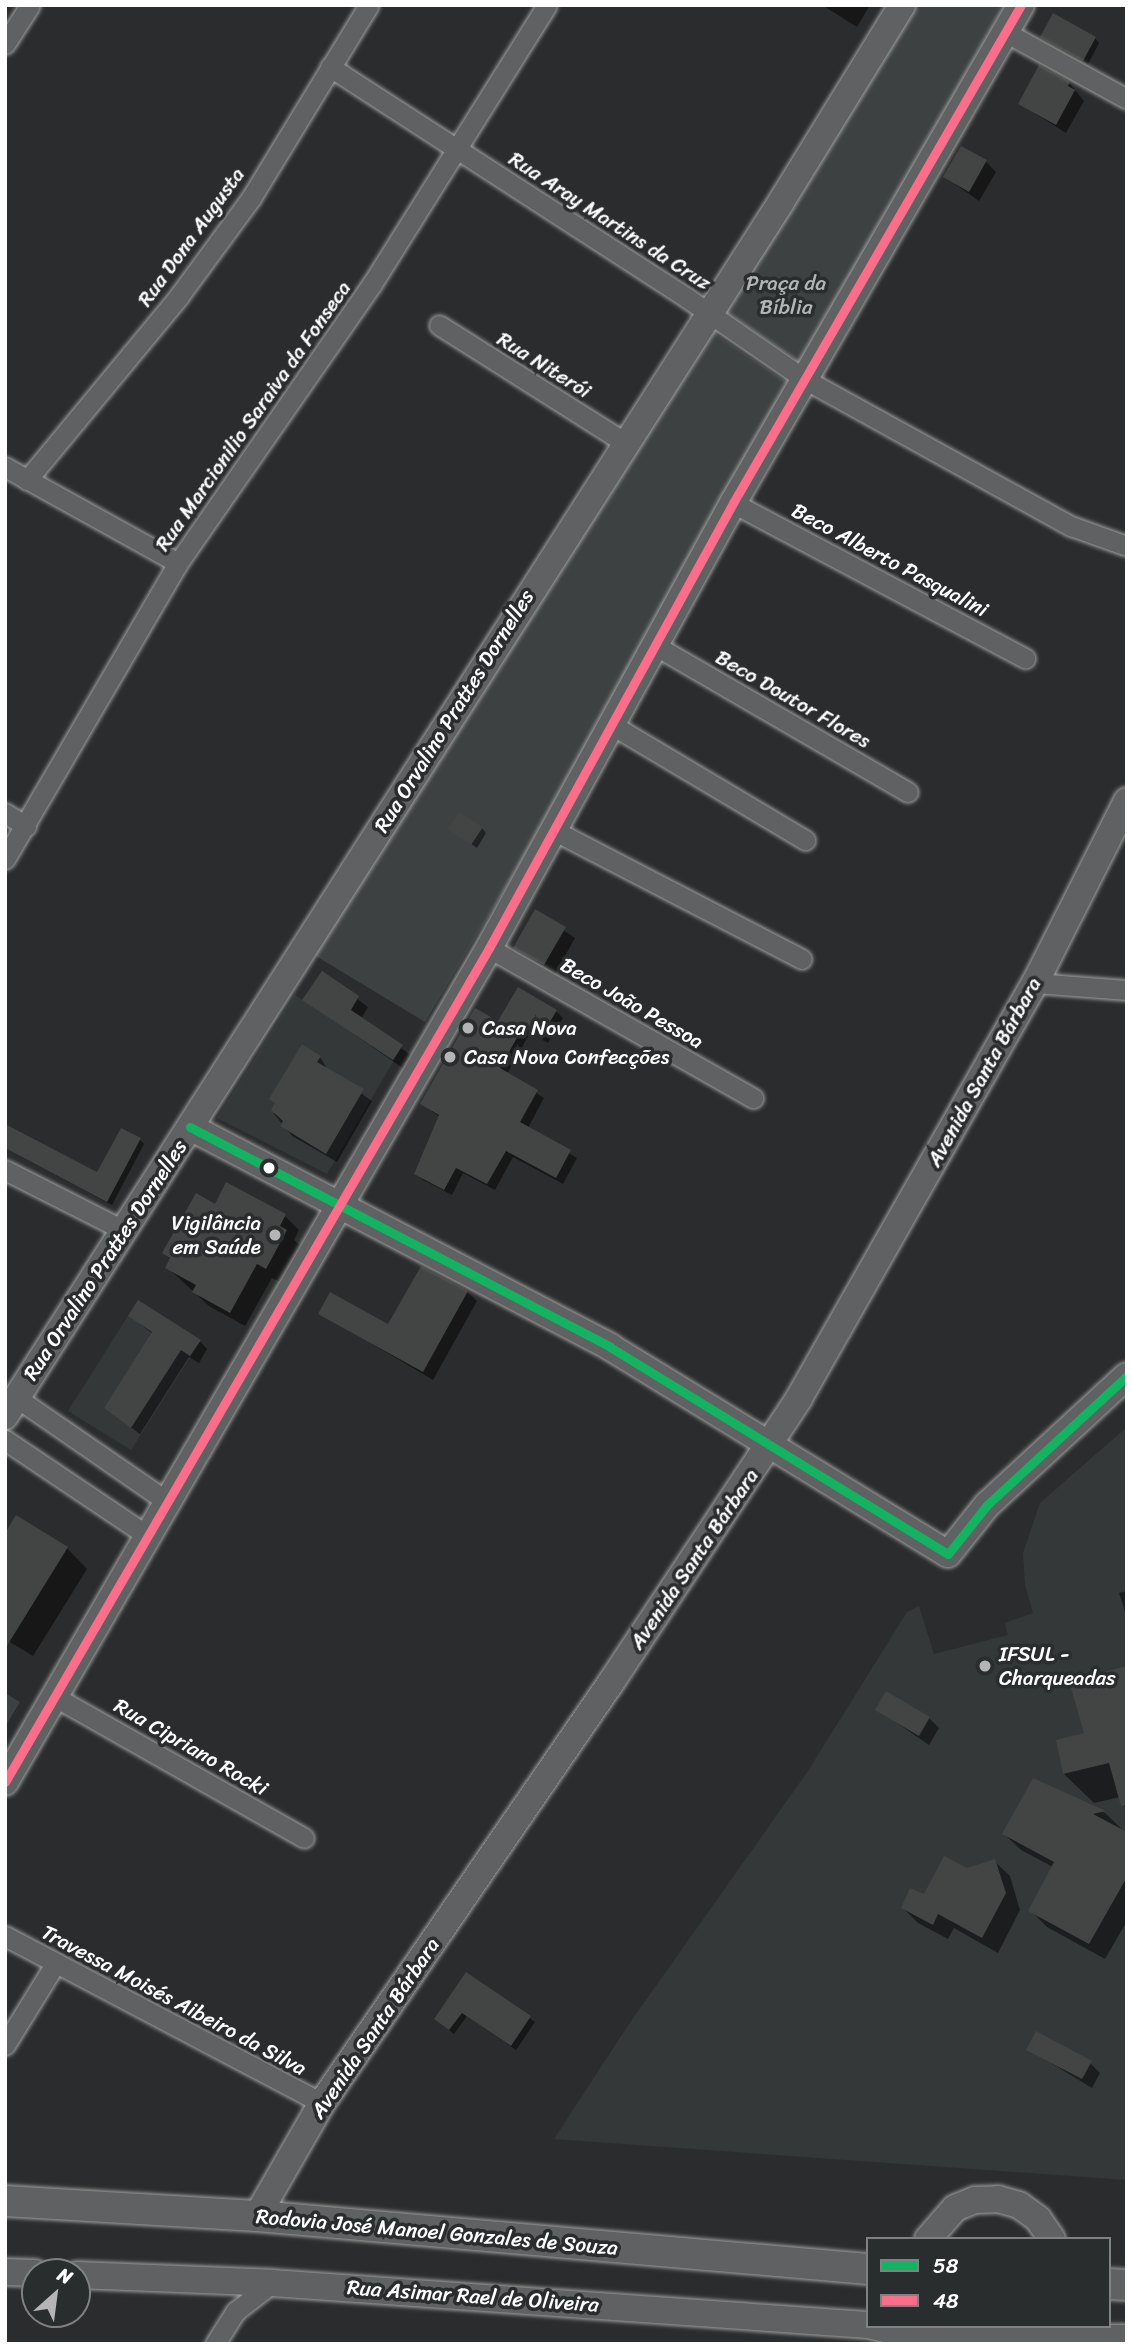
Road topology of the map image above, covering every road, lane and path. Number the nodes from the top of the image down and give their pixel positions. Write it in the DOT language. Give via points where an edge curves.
graph roads {
  1 [pos="30,5"];
  2 [pos="369,5"];
  3 [pos="547,5"];
  4 [pos="902,5"];
  5 [pos="1021,5"];
  6 [pos="1005,32"];
  7 [pos="5,44"];
  8 [pos="330,67"];
  9 [pos="1127,99"];
  10 [pos="458,150"];
  11 [pos="708,313"];
  12 [pos="439,326"];
  13 [pos="806,380"];
  14 [pos="624,442"];
  15 [pos="5,467"];
  16 [pos="27,480"];
  17 [pos="733,503"];
  18 [pos="1127,546"];
  19 [pos="178,563"];
  20 [pos="656,646"];
  21 [pos="1025,658"];
  22 [pos="612,725"];
  23 [pos="908,792"];
  24 [pos="1127,802"];
  25 [pos="5,813"];
  26 [pos="26,826"];
  27 [pos="554,830"];
  28 [pos="805,840"];
  29 [pos="5,859"];
  30 [pos="489,948"];
  31 [pos="802,959"];
  32 [pos="1035,983"];
  33 [pos="1127,990"];
  34 [pos="753,1098"];
  35 [pos="190,1127"];
  36 [pos="5,1170"];
  37 [pos="338,1205"];
  38 [pos="125,1231"];
  39 [pos="1127,1376"];
  40 [pos="11,1407"];
  41 [pos="5,1440"];
  42 [pos="768,1448"];
  43 [pos="168,1502"];
  44 [pos="148,1536"];
  45 [pos="55,1697"];
  46 [pos="5,1782"];
  47 [pos="304,1838"];
  48 [pos="5,1936"];
  49 [pos="55,1964"];
  50 [pos="5,2045"];
  51 [pos="322,2103"];
  52 [pos="5,2201"];
  53 [pos="257,2216"];
  54 [pos="930,2237"];
  55 [pos="1051,2237"];
  56 [pos="866,2269"];
  57 [pos="91,2276"];
  58 [pos="272,2283"];
  59 [pos="866,2326"];
  60 [pos="878,2328"];
  61 [pos="961,2328"];
  62 [pos="1033,2336"];
  63 [pos="990,2337"];
  64 [pos="1127,2338"];
  65 [pos="1074,2340"];
  66 [pos="215,2344"];
  1 -- 7 [label="street"];
  2 -- 8 [label="street, Rua Dona Augusta"];
  3 -- 10 [label="street, Rua Marcionilio Saraiva da Fonseca"];
  4 -- 11 [label="street, Rua Orvalino Prattes Dornelles"];
  5 -- 6 [label="street"];
  6 -- 9 [label="street"];
  6 -- 13 [label="street"];
  8 -- 10 [label="street, Rua Aray Martins da Cruz"];
  8 -- 16 [label="street, Rua Dona Augusta" via="227,230"];
  10 -- 11 [label="street, Rua Aray Martins da Cruz"];
  10 -- 19 [label="street, Rua Marcionilio Saraiva da Fonseca" via="372,284"];
  11 -- 13 [label="street, Rua Aray Martins da Cruz"];
  11 -- 14 [label="street, Rua Orvalino Prattes Dornelles"];
  12 -- 14 [label="street, Rua Niterói"];
  13 -- 17 [label="street"];
  13 -- 18 [label="street, Rua Aray Martins da Cruz" via="1071,527"];
  14 -- 35 [label="street, Rua Orvalino Prattes Dornelles"];
  15 -- 16 [label="street"];
  16 -- 19 [label="street"];
  17 -- 20 [label="street"];
  17 -- 21 [label="street, Beco Alberto Pasqualini"];
  19 -- 26 [label="street, Rua Marcionilio Saraiva da Fonseca"];
  20 -- 22 [label="street"];
  20 -- 23 [label="street, Beco Doutor Flores"];
  22 -- 27 [label="street"];
  22 -- 28 [label="street"];
  24 -- 32 [label="street, Avenida Santa Bárbara"];
  25 -- 26 [label="street"];
  26 -- 29 [label="street, Rua Marcionilio Saraiva da Fonseca"];
  27 -- 30 [label="street"];
  27 -- 31 [label="street"];
  30 -- 34 [label="street, Beco João Pessoa"];
  30 -- 37 [label="street"];
  32 -- 33 [label="street"];
  32 -- 42 [label="street, Avenida Santa Bárbara"];
  35 -- 37 [label="street"];
  35 -- 38 [label="street, Rua Orvalino Prattes Dornelles"];
  36 -- 38 [label="street"];
  37 -- 42 [label="street" via="610,1347"];
  37 -- 43 [label="street"];
  38 -- 40 [label="street, Rua Orvalino Prattes Dornelles"];
  39 -- 42 [label="street" via="987,1505 948,1554"];
  40 -- 43 [label="street"];
  41 -- 44 [label="street"];
  42 -- 51 [label="street, Avenida Santa Bárbara"];
  43 -- 44 [label="street"];
  44 -- 45 [label="street"];
  45 -- 46 [label="street"];
  45 -- 47 [label="street, Rua Cipriano Rocki"];
  48 -- 49 [label="street, Travessa Moisés Aibeiro da Silva"];
  49 -- 50 [label="street"];
  49 -- 51 [label="street, Travessa Moisés Aibeiro da Silva"];
  51 -- 53 [label="street, Avenida Santa Bárbara"];
  52 -- 53 [label="main road, Rodovia José Manoel Gonzales de Souza"];
  53 -- 56 [label="main road, Rodovia José Manoel Gonzales de Souza"];
  54 -- 55 [label="street" via="955,2208 975,2200 998,2199 1038,2219"];
  57 -- 58 [label="street, Rua Asimar Rael de Oliveira"];
  58 -- 59 [label="street, Rua Asimar Rael de Oliveira"];
  58 -- 66 [label="street" via="236,2311"];
  60 -- 63 [label="street, Rua Asimar Rael de Oliveira" via="920,2338"];
  61 -- 63 [label="street"];
  62 -- 63 [label="street, Rua Asimar Rael de Oliveira"];
  62 -- 65 [label="street, Rua Asimar Rael de Oliveira"];
  64 -- 65 [label="street, Rua Asimar Rael de Oliveira"];
}
